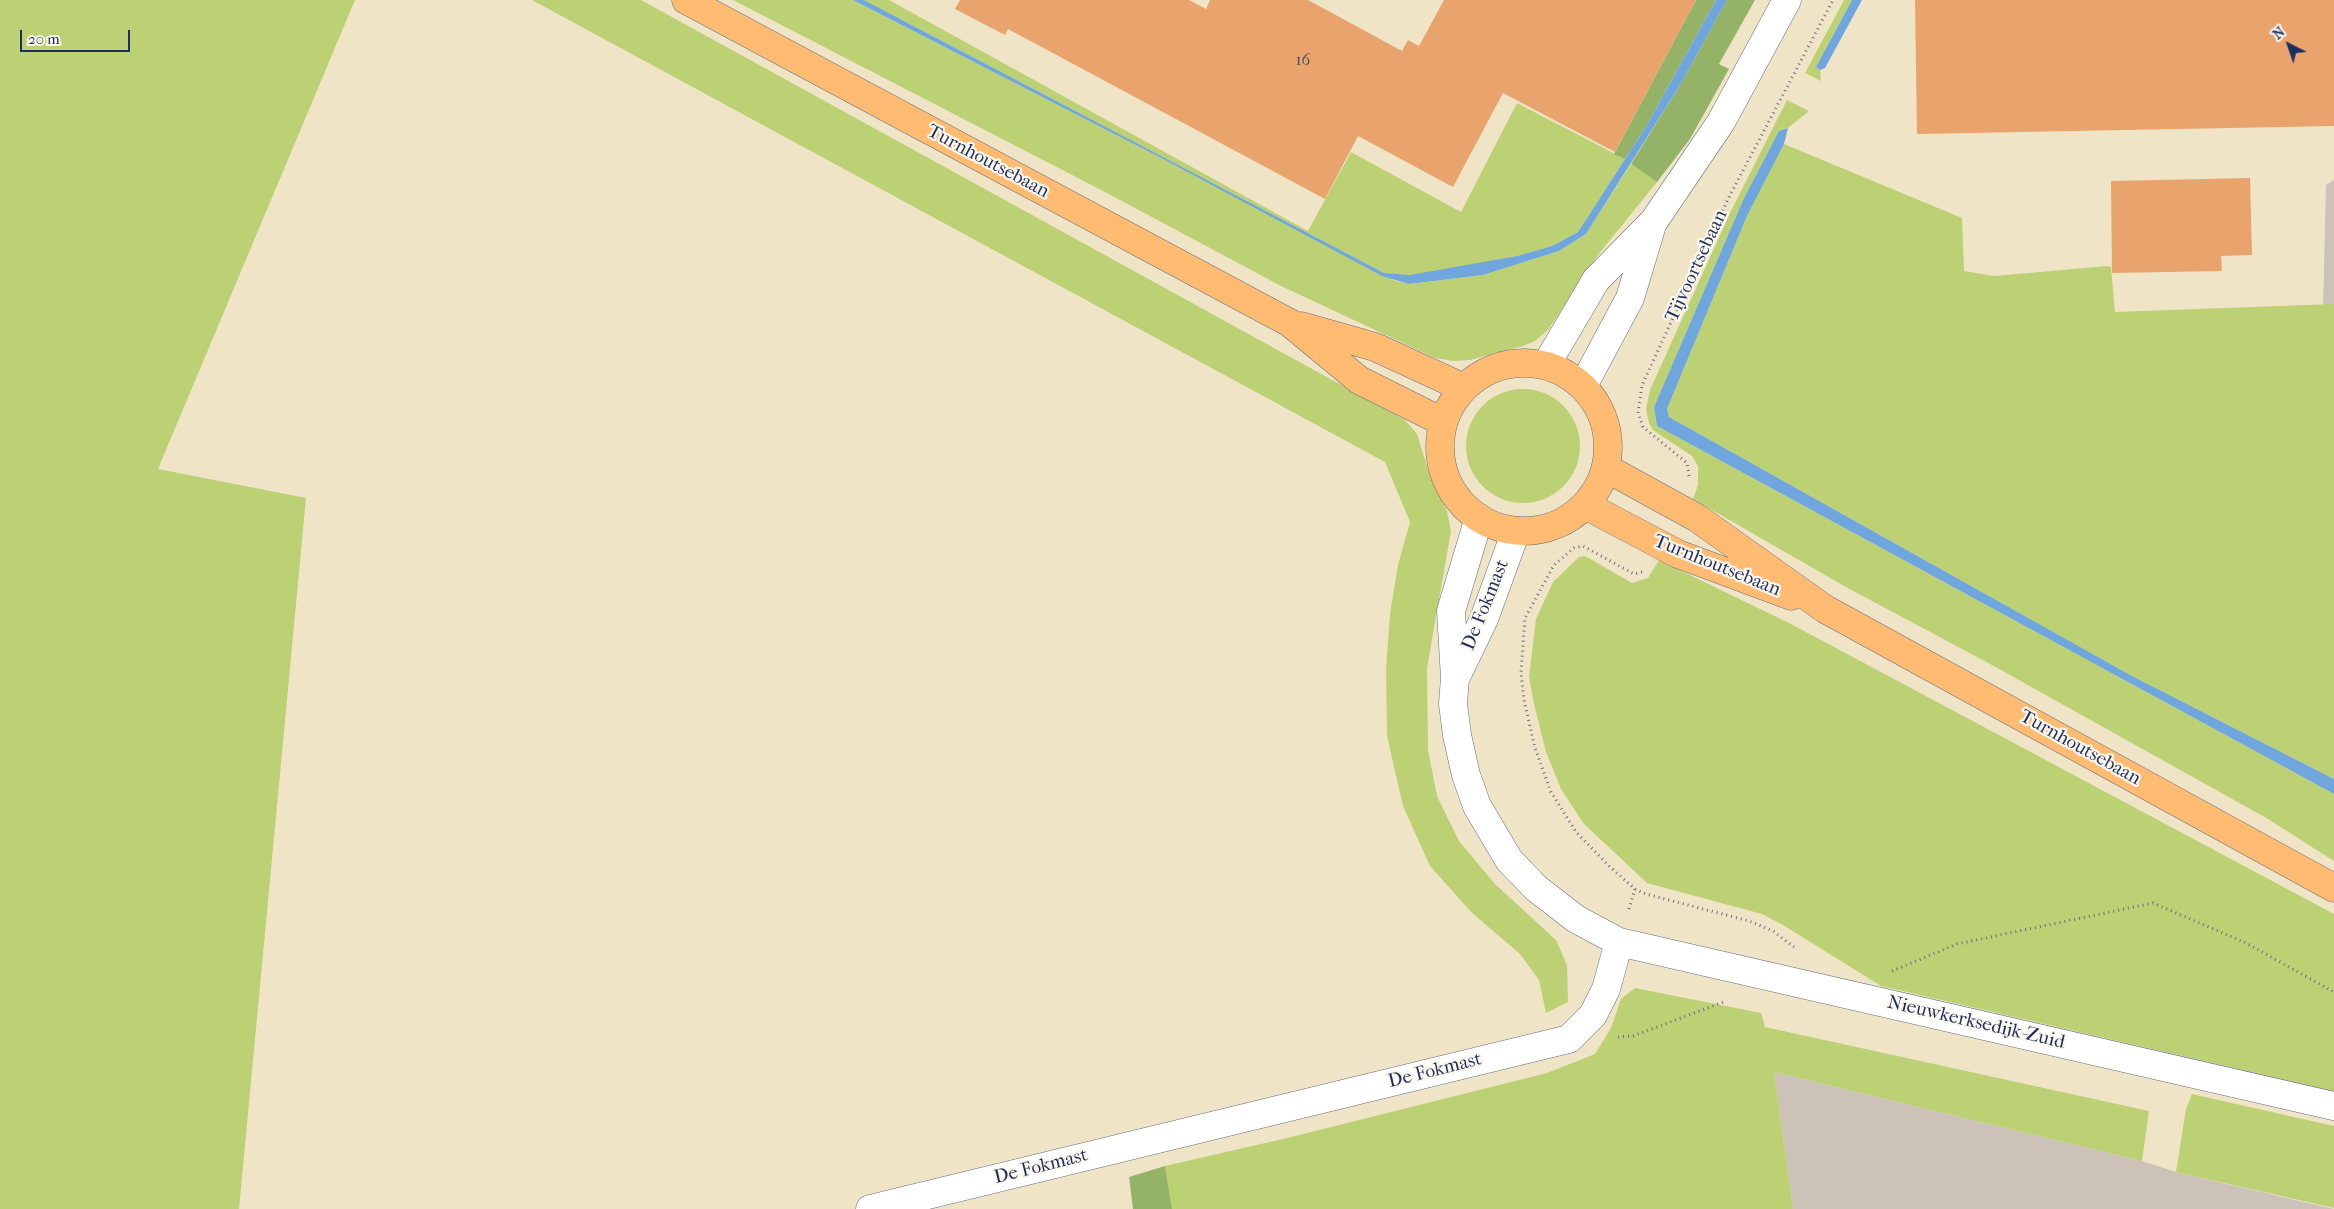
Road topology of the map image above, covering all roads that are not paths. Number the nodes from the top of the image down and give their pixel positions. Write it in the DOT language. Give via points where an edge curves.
graph roads {
  1 [pos="686,0"];
  2 [pos="1787,0"];
  3 [pos="1654,221"];
  4 [pos="1290,323"];
  5 [pos="1546,365"];
  6 [pos="1583,386"];
  7 [pos="1464,388"];
  8 [pos="1443,422"];
  9 [pos="1606,468"];
  10 [pos="1585,505"];
  11 [pos="1479,518"];
  12 [pos="1516,531"];
  13 [pos="1825,609"];
  14 [pos="1455,678"];
  15 [pos="2334,888"];
  16 [pos="1619,942"];
  17 [pos="2334,1106"];
  18 [pos="870,1209"];
  1 -- 4 [label="main road, Turnhoutsebaan"];
  2 -- 3 [label="street" via="1721,122"];
  3 -- 5 [label="street" via="1596,280"];
  3 -- 6 [label="street" via="1630,298"];
  4 -- 7 [label="main road, Turnhoutsebaan" via="1376,347"];
  4 -- 8 [label="main road, Turnhoutsebaan" via="1359,380"];
  5 -- 6 [label="main road"];
  5 -- 7 [label="main road" via="1510,364 1493,368"];
  6 -- 9 [label="main road" via="1602,415 1608,433"];
  7 -- 8 [label="main road"];
  8 -- 11 [label="main road" via="1440,458 1445,476 1453,493"];
  9 -- 10 [label="main road" via="1598,488"];
  9 -- 13 [label="main road, Turnhoutsebaan" via="1697,518"];
  10 -- 12 [label="main road" via="1553,526"];
  10 -- 13 [label="main road, Turnhoutsebaan" via="1678,554"];
  11 -- 12 [label="main road" via="1491,525"];
  11 -- 14 [label="street, De Fokmast" via="1450,611"];
  12 -- 14 [label="street, De Fokmast" via="1484,619"];
  13 -- 15 [label="main road, Turnhoutsebaan"];
  14 -- 16 [label="street, De Fokmast" via="1453,704 1466,775 1477,806 1509,860 1536,888 1576,919"];
  16 -- 17 [label="street, Nieuwkerksedijk-Zuid"];
  16 -- 18 [label="street, De Fokmast" via="1606,989 1593,1015 1569,1039"];
}
